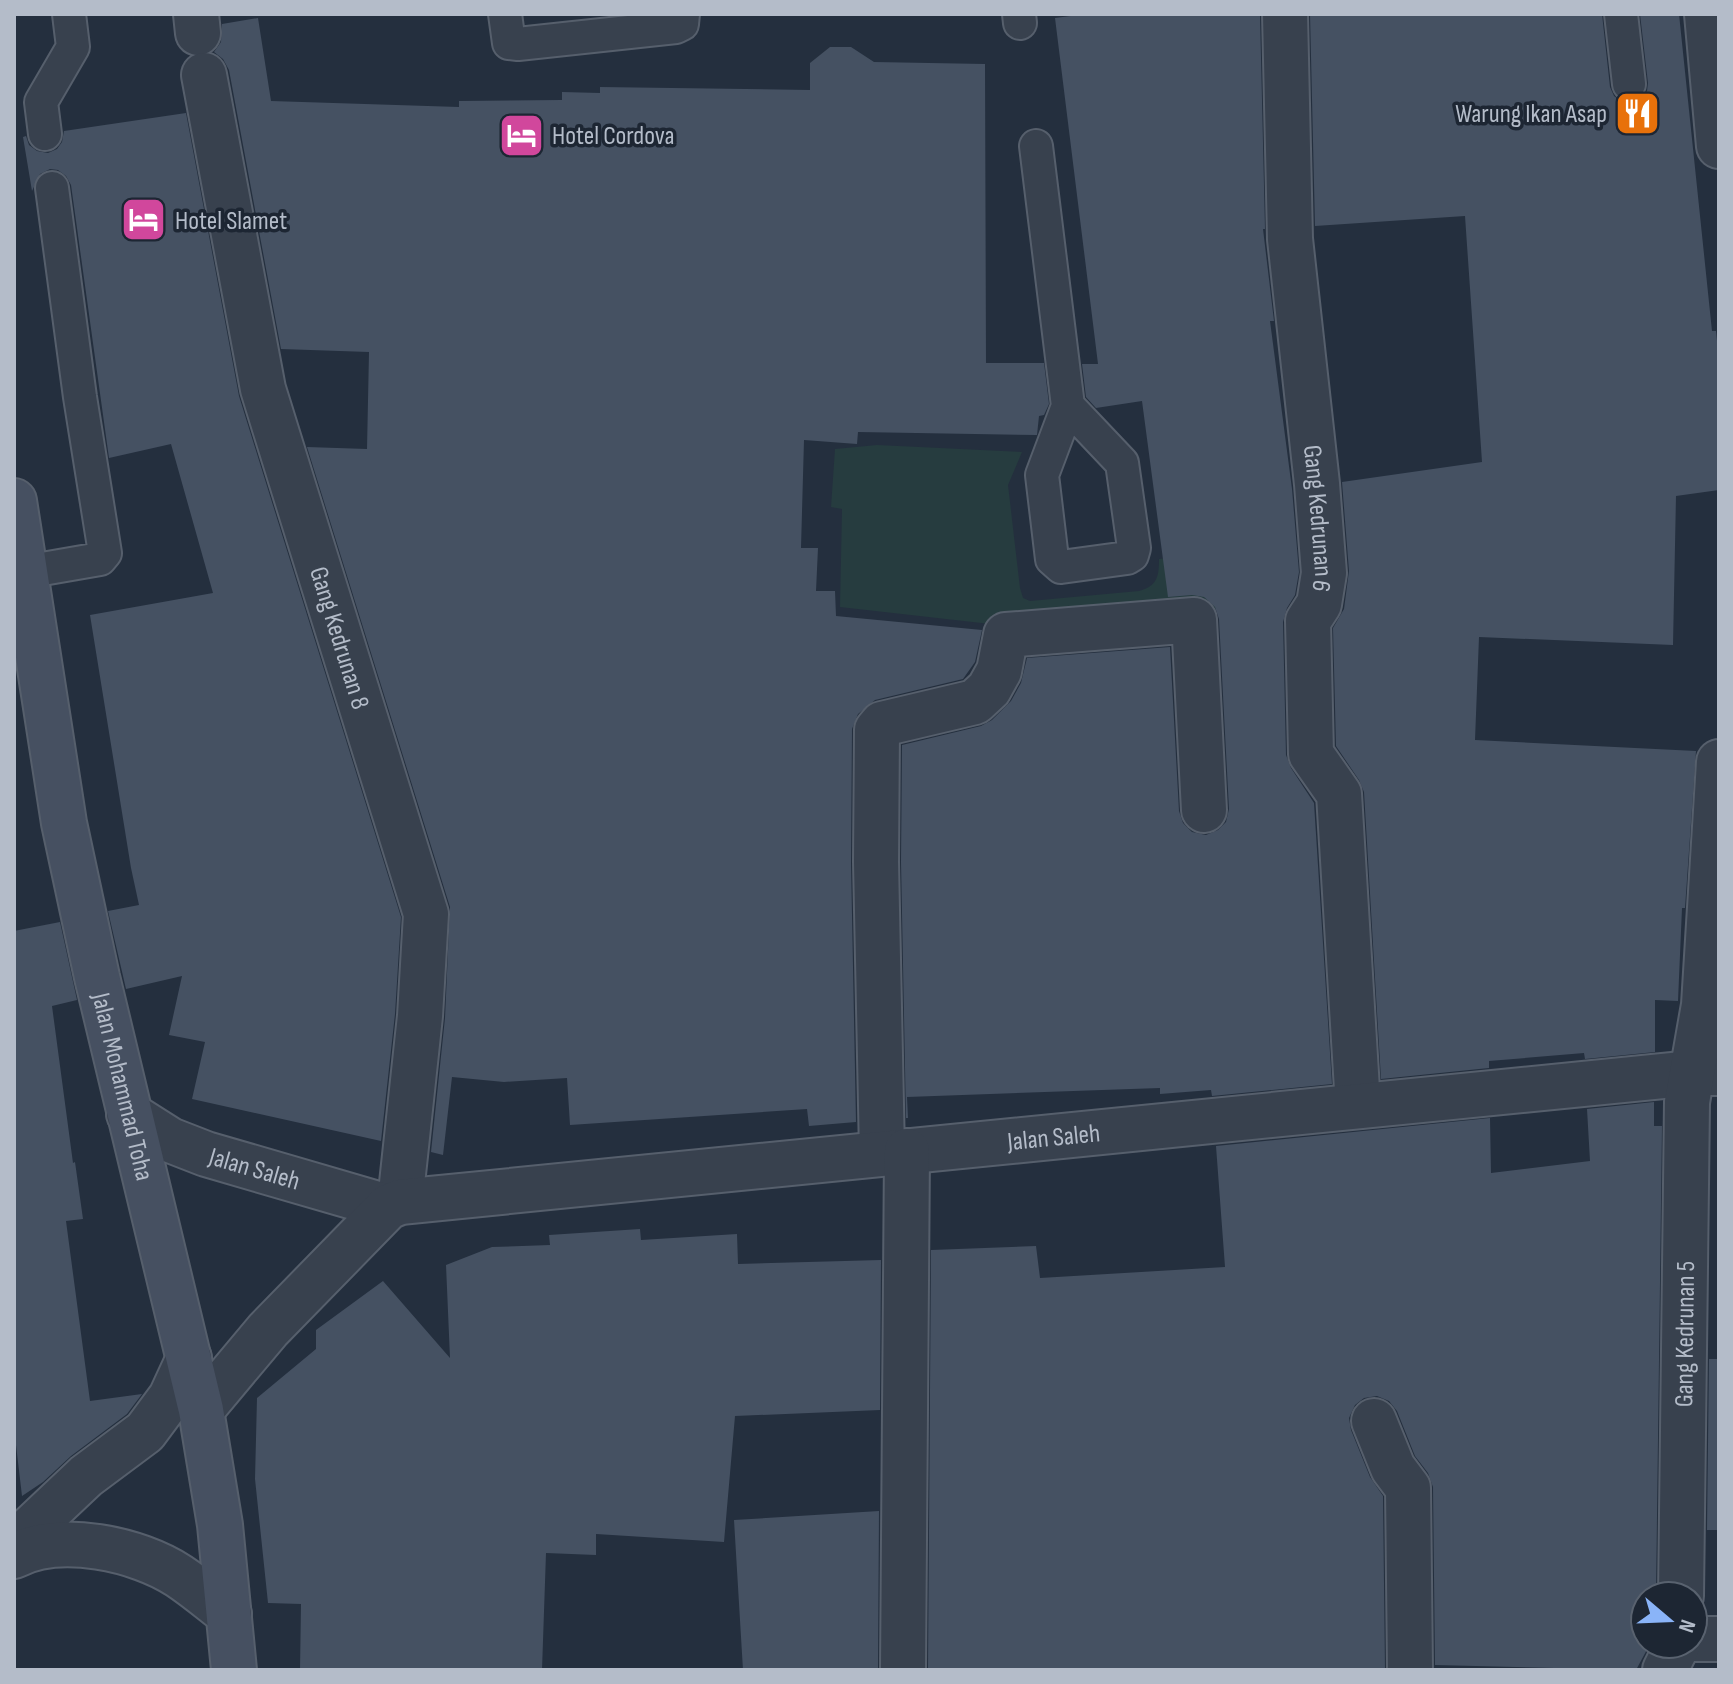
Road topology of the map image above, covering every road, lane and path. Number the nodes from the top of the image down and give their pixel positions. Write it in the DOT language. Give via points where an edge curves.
graph roads {
  1 [pos="69,14"];
  2 [pos="505,14"];
  3 [pos="683,14"];
  4 [pos="1285,14"];
  5 [pos="1621,14"];
  6 [pos="1707,14"];
  7 [pos="199,41"];
  8 [pos="1629,84"];
  9 [pos="45,134"];
  10 [pos="1036,146"];
  11 [pos="1719,146"];
  12 [pos="52,188"];
  13 [pos="1068,406"];
  14 [pos="14,501"];
  15 [pos="25,572"];
  16 [pos="1719,762"];
  17 [pos="1204,810"];
  18 [pos="1706,1073"];
  19 [pos="1358,1106"];
  20 [pos="129,1114"];
  21 [pos="894,1152"];
  22 [pos="394,1205"];
  23 [pos="189,1358"];
  24 [pos="201,1410"];
  25 [pos="1374,1421"];
  26 [pos="14,1544"];
  27 [pos="14,1556"];
  28 [pos="1681,1580"];
  29 [pos="229,1614"];
  30 [pos="234,1670"];
  31 [pos="903,1670"];
  32 [pos="1410,1670"];
  1 -- 9 [label="lane" via="73,47 41,102"];
  2 -- 3 [label="lane" via="509,43 518,44 676,27"];
  4 -- 19 [label="street, Gang Kedrunan 6" via="1290,239 1324,573 1319,604 1308,621 1311,754 1339,794"];
  5 -- 8 [label="lane"];
  6 -- 11 [label="street"];
  7 -- 22 [label="street, Gang Kedrunan 8" via="263,389 426,914 420,1016"];
  10 -- 13 [label="lane"];
  12 -- 15 [label="lane" via="105,553 100,559"];
  13 -- 13 [label="lane" via="1122,463 1134,548 1127,558 1061,567 1052,559 1042,475"];
  14 -- 15 [label="street, Jalan Mohammad Toha"];
  15 -- 20 [label="street, Jalan Mohammad Toha" via="64,823"];
  16 -- 18 [label="street, Gang Kedrunan 5" via="1704,1005"];
  17 -- 21 [label="street" via="1194,620 1006,635 999,671 975,702 882,724 877,730 876,862"];
  18 -- 19 [label="street, Jalan Saleh"];
  18 -- 28 [label="street, Gang Kedrunan 5" via="1687,1102"];
  19 -- 21 [label="street, Jalan Saleh"];
  20 -- 22 [label="street, Jalan Saleh" via="170,1140 206,1154"];
  20 -- 23 [label="street, Jalan Mohammad Toha"];
  21 -- 22 [label="street, Jalan Saleh"];
  21 -- 31 [label="street"];
  22 -- 24 [label="street" via="268,1330"];
  23 -- 24 [label="street, Jalan Mohammad Toha"];
  23 -- 26 [label="street" via="171,1397 145,1432 86,1476"];
  24 -- 29 [label="street, Jalan Mohammad Toha"];
  25 -- 32 [label="street" via="1393,1468 1408,1488"];
  27 -- 29 [label="street" via="61,1544 121,1551 177,1575"];
  29 -- 30 [label="street, Jalan Mohammad Toha"];
}
